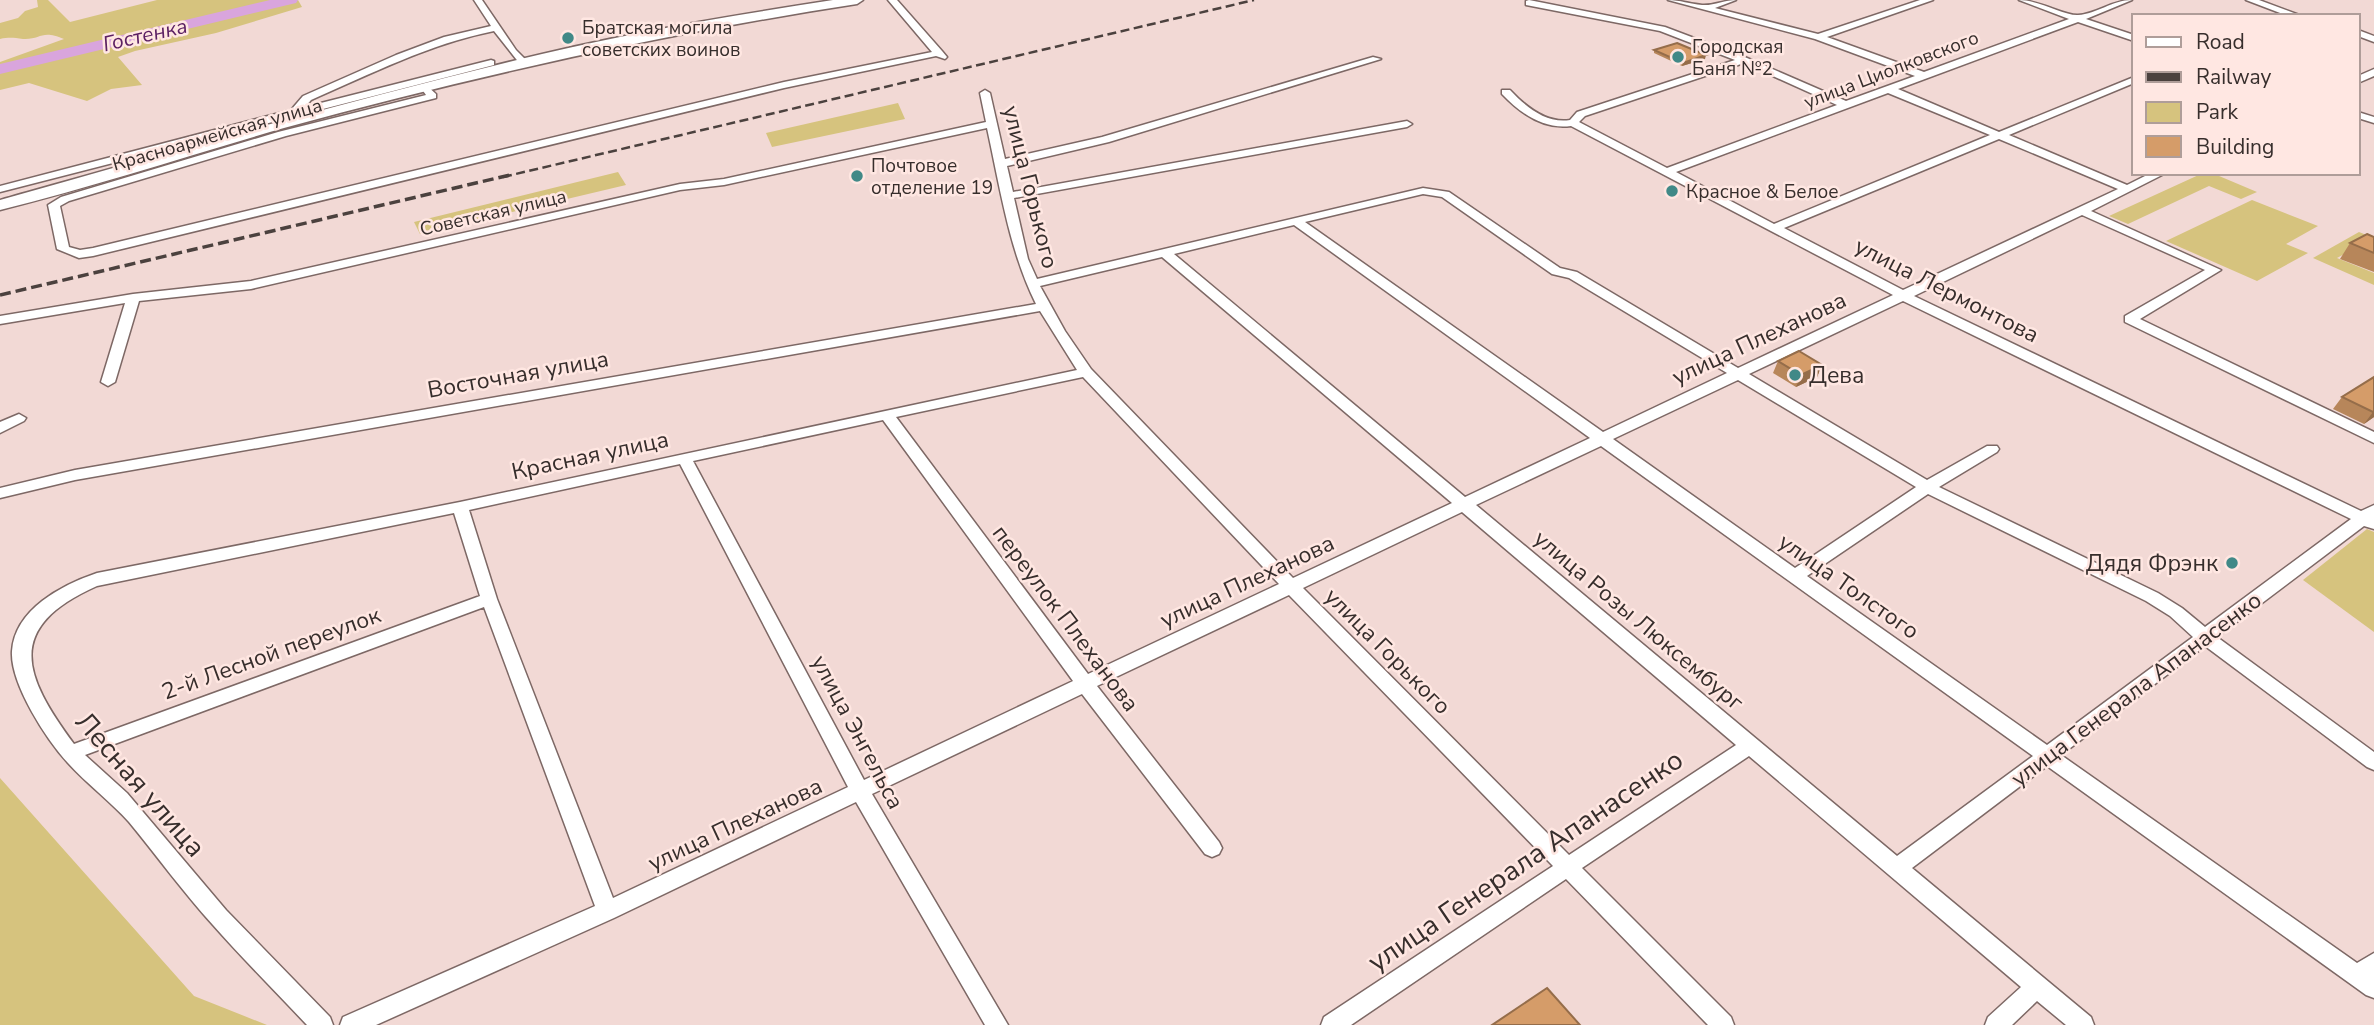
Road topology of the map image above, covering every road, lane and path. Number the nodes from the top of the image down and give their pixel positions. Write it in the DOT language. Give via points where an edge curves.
graph roads {
  1 [pos="478,0"];
  2 [pos="857,0"];
  3 [pos="892,0"];
  4 [pos="1672,0"];
  5 [pos="1732,0"];
  6 [pos="1929,0"];
  7 [pos="2023,0"];
  8 [pos="2128,0"];
  9 [pos="2250,0"];
  10 [pos="1529,3"];
  11 [pos="1703,9"];
  12 [pos="2288,14"];
  13 [pos="2079,19"];
  14 [pos="496,28"];
  15 [pos="1818,37"];
  16 [pos="2132,37"];
  17 [pos="1376,59"];
  18 [pos="1744,60"];
  19 [pos="523,62"];
  20 [pos="491,63"];
  21 [pos="1922,75"];
  22 [pos="2132,81"];
  23 [pos="426,88"];
  24 [pos="1888,89"];
  25 [pos="1506,92"];
  26 [pos="985,93"];
  27 [pos="1846,105"];
  28 [pos="295,112"];
  29 [pos="1573,122"];
  30 [pos="992,124"];
  31 [pos="1407,124"];
  32 [pos="1998,135"];
  33 [pos="999,164"];
  34 [pos="1666,172"];
  35 [pos="2157,175"];
  36 [pos="0,189"];
  37 [pos="2128,189"];
  38 [pos="1007,196"];
  39 [pos="0,205"];
  40 [pos="2082,211"];
  41 [pos="1297,222"];
  42 [pos="1774,228"];
  43 [pos="1164,252"];
  44 [pos="1031,285"];
  45 [pos="1904,296"];
  46 [pos="134,298"];
  47 [pos="1046,306"];
  48 [pos="0,320"];
  49 [pos="1086,372"];
  50 [pos="1740,374"];
  51 [pos="108,382"];
  52 [pos="886,414"];
  53 [pos="19,418"];
  54 [pos="0,428"];
  55 [pos="2374,438"];
  56 [pos="1603,439"];
  57 [pos="1992,449"];
  58 [pos="684,458"];
  59 [pos="1927,487"];
  60 [pos="0,493"];
  61 [pos="1464,505"];
  62 [pos="460,507"];
  63 [pos="2370,518"];
  64 [pos="1795,576"];
  65 [pos="103,577"];
  66 [pos="1293,587"];
  67 [pos="489,598"];
  68 [pos="2205,637"];
  69 [pos="1086,685"];
  70 [pos="1750,745"];
  71 [pos="70,753"];
  72 [pos="2048,755"];
  73 [pos="2374,762"];
  74 [pos="860,791"];
  75 [pos="1212,848"];
  76 [pos="1568,867"];
  77 [pos="1897,868"];
  78 [pos="607,911"];
  79 [pos="2369,976"];
  80 [pos="2037,986"];
  81 [pos="322,1025"];
  82 [pos="351,1025"];
  83 [pos="997,1025"];
  84 [pos="1332,1025"];
  85 [pos="1723,1025"];
  86 [pos="1996,1025"];
  87 [pos="2083,1025"];
  1 -- 14 [label="street"];
  2 -- 19 [label="main road, Красноармейская улица" via="733,19"];
  3 -- 23 [label="street, Красноармейская улица" via="941,55 784,85 93,252 62,249 54,205 65,199 282,134 432,96"];
  4 -- 11 [label="street"];
  5 -- 11 [label="street"];
  6 -- 15 [label="street"];
  7 -- 13 [label="street"];
  8 -- 13 [label="street, улица Циолковского"];
  9 -- 12 [label="street"];
  10 -- 18 [label="street" via="1662,29"];
  11 -- 15 [label="street"];
  13 -- 16 [label="street"];
  13 -- 21 [label="street, улица Циолковского"];
  14 -- 19 [label="street"];
  14 -- 28 [label="street, Красноармейская улица" via="466,33 410,54 307,98"];
  15 -- 21 [label="street"];
  17 -- 33 [label="street" via="1105,140"];
  18 -- 27 [label="street"];
  18 -- 29 [label="street" via="1581,114"];
  19 -- 23 [label="main road, Красноармейская улица"];
  20 -- 28 [label="street, Красноармейская улица"];
  21 -- 24 [label="street, улица Циолковского"];
  22 -- 32 [label="street"];
  23 -- 39 [label="main road, Красноармейская улица"];
  24 -- 27 [label="street, улица Циолковского"];
  24 -- 32 [label="street"];
  25 -- 29 [label="street, улица Лермонтова" via="1547,120 1564,125"];
  26 -- 30 [label="street, улица Горького"];
  27 -- 34 [label="street, улица Циолковского"];
  28 -- 36 [label="street, Красноармейская улица"];
  29 -- 34 [label="street, улица Лермонтова"];
  30 -- 33 [label="street, улица Горького"];
  30 -- 46 [label="street, Советская улица" via="724,182 680,187 251,285"];
  31 -- 38 [label="street"];
  32 -- 37 [label="street"];
  32 -- 42 [label="street"];
  33 -- 38 [label="street, улица Горького"];
  34 -- 42 [label="street, улица Лермонтова"];
  35 -- 37 [label="street, улица Плеханова"];
  37 -- 40 [label="street, улица Плеханова"];
  38 -- 44 [label="street, улица Горького"];
  40 -- 45 [label="street, улица Плеханова"];
  40 -- 55 [label="street" via="2215,270 2130,319"];
  41 -- 43 [label="street"];
  41 -- 50 [label="street" via="1423,191 1445,194 1556,271 1573,275"];
  41 -- 56 [label="street, улица Толстого"];
  42 -- 45 [label="street, улица Лермонтова"];
  43 -- 44 [label="street"];
  43 -- 61 [label="street, улица Розы Люксембург"];
  44 -- 47 [label="street, улица Горького"];
  45 -- 50 [label="street, улица Плеханова"];
  45 -- 63 [label="street, улица Лермонтова"];
  46 -- 48 [label="street, Советская улица"];
  46 -- 51 [label="street"];
  47 -- 49 [label="street, улица Горького"];
  47 -- 60 [label="street, Восточная улица" via="75,475"];
  49 -- 52 [label="street, Красная улица"];
  49 -- 66 [label="street, улица Горького"];
  50 -- 56 [label="street, улица Плеханова"];
  50 -- 59 [label="street"];
  52 -- 58 [label="street, Красная улица"];
  52 -- 69 [label="street, переулок Плеханова"];
  53 -- 54 [label="street"];
  56 -- 61 [label="street, улица Плеханова"];
  56 -- 64 [label="street, улица Толстого"];
  57 -- 59 [label="street"];
  58 -- 62 [label="street, Красная улица"];
  58 -- 74 [label="street, улица Энгельса"];
  59 -- 64 [label="street"];
  59 -- 68 [label="street" via="2152,597"];
  61 -- 66 [label="street, улица Плеханова"];
  61 -- 70 [label="street, улица Розы Люксембург"];
  62 -- 65 [label="street, Красная улица"];
  62 -- 67 [label="street"];
  63 -- 68 [label="street, улица Генерала Апанасенко"];
  64 -- 72 [label="street, улица Толстого"];
  65 -- 71 [label="street, Лесная улица" via="80,584 51,602 31,626 21,649 23,669"];
  66 -- 69 [label="street, улица Плеханова"];
  66 -- 76 [label="street, улица Горького"];
  67 -- 71 [label="street, 2-й Лесной переулок"];
  67 -- 78 [label="street"];
  68 -- 72 [label="street, улица Генерала Апанасенко"];
  68 -- 73 [label="street"];
  69 -- 74 [label="street, улица Плеханова"];
  69 -- 75 [label="street, переулок Плеханова"];
  70 -- 76 [label="street, улица Генерала Апанасенко"];
  70 -- 77 [label="street, улица Розы Люксембург"];
  71 -- 81 [label="street, Лесная улица" via="118,797 219,916"];
  72 -- 77 [label="street, улица Генерала Апанасенко"];
  72 -- 79 [label="street, улица Толстого"];
  74 -- 78 [label="street, улица Плеханова"];
  74 -- 83 [label="street, улица Энгельса"];
  76 -- 84 [label="street, улица Генерала Апанасенко"];
  76 -- 85 [label="street, улица Горького"];
  77 -- 80 [label="street, улица Розы Люксембург"];
  78 -- 82 [label="street, улица Плеханова"];
  80 -- 86 [label="street"];
  80 -- 87 [label="street, улица Розы Люксембург"];
}
